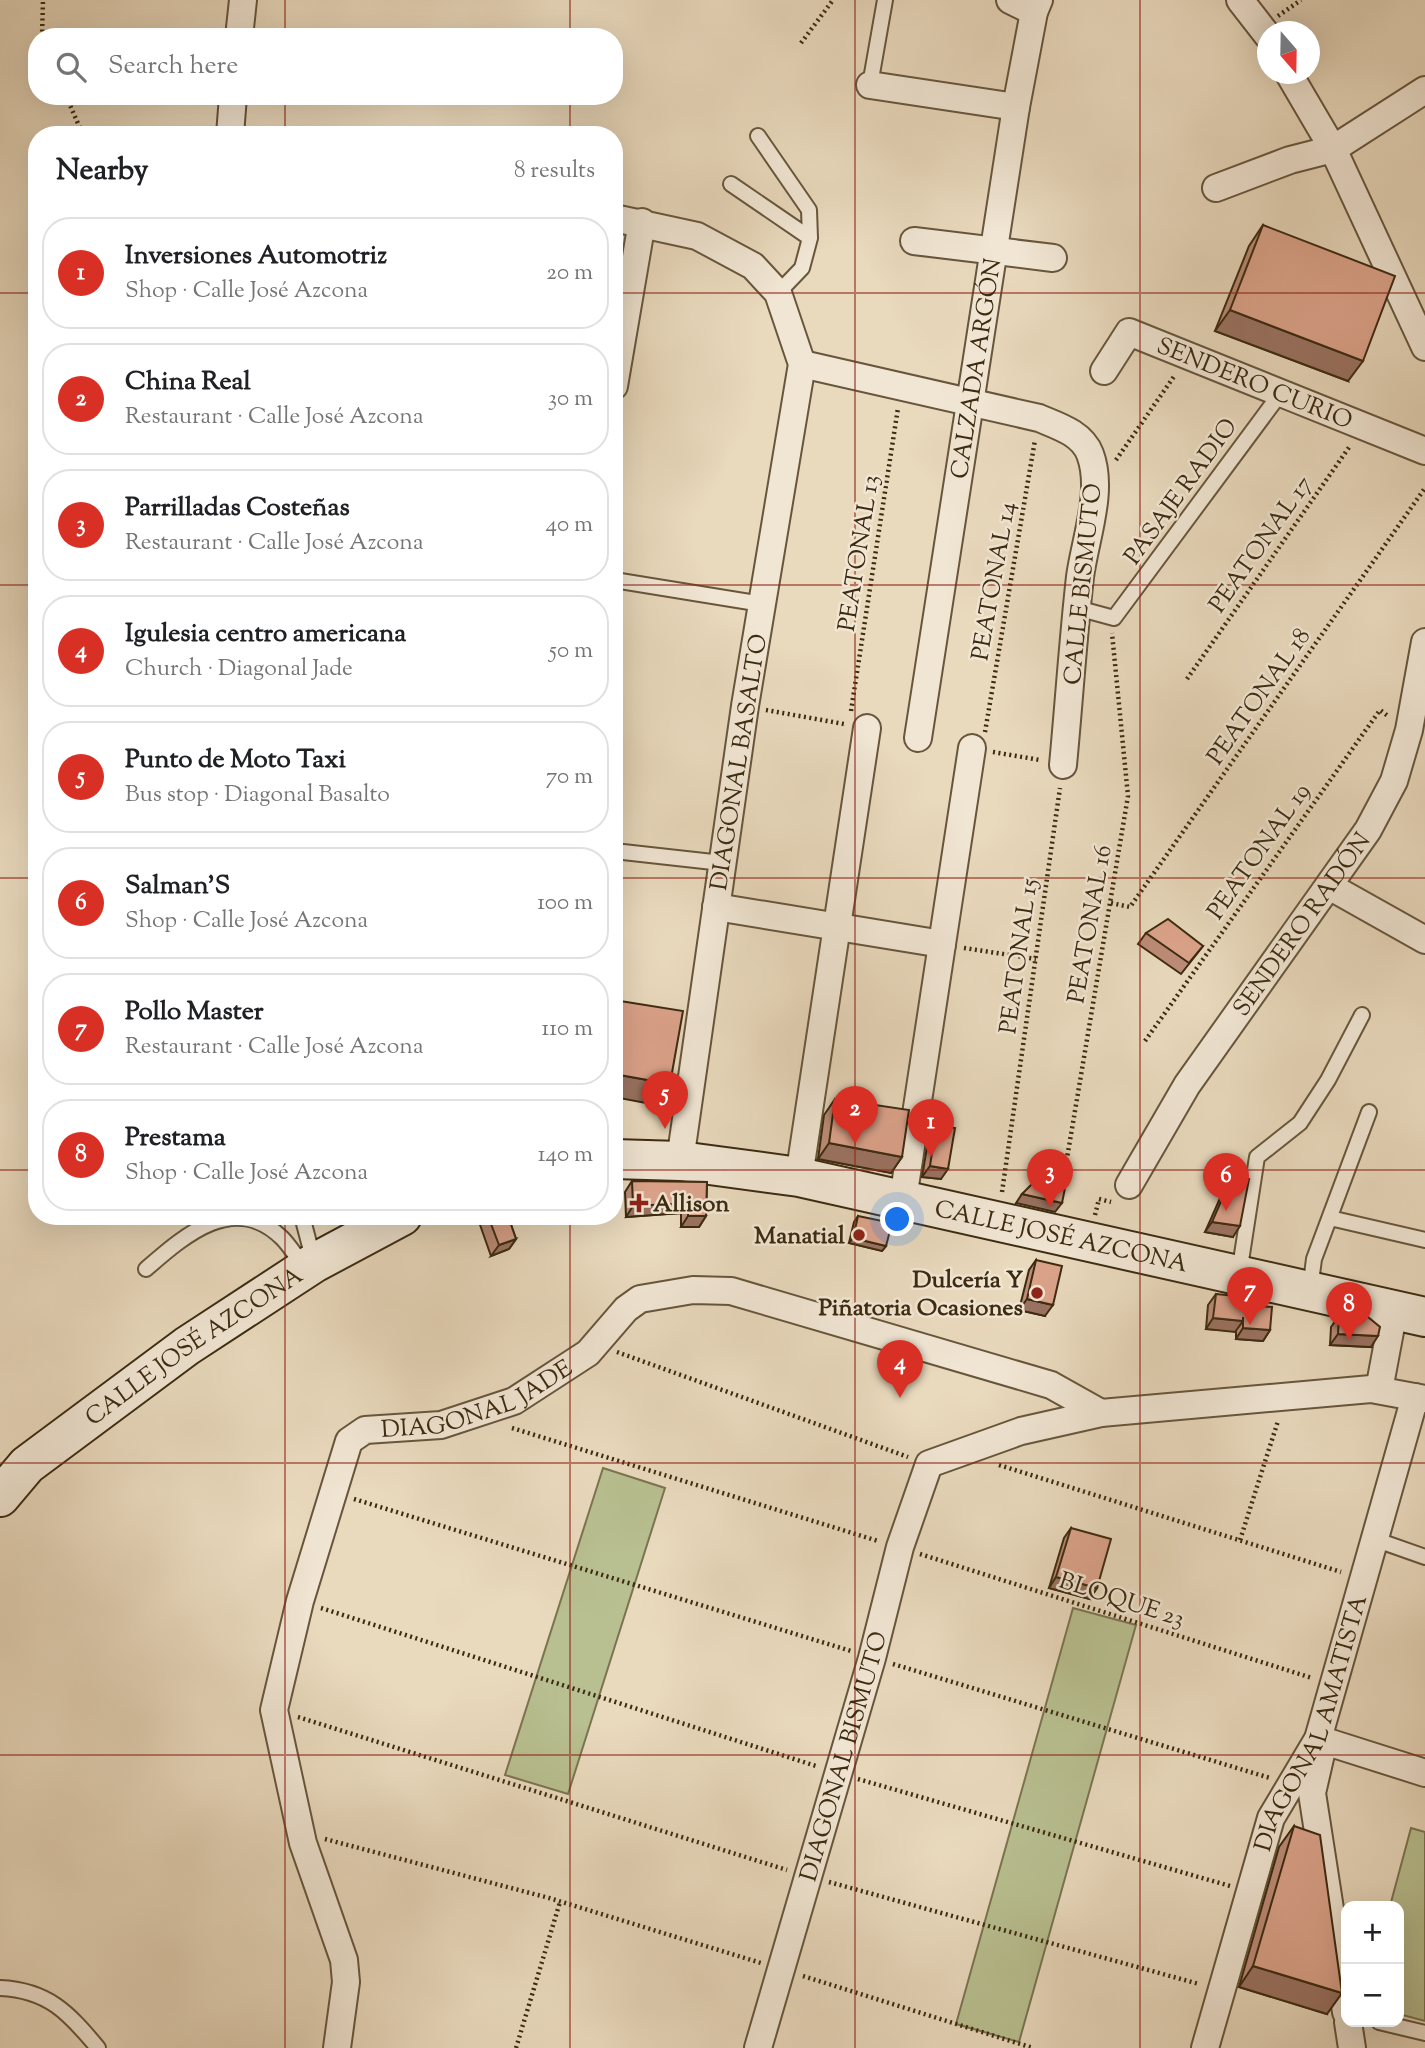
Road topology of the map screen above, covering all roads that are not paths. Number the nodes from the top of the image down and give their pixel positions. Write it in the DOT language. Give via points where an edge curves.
graph roads {
  1 [pos="243,0"];
  2 [pos="885,0"];
  3 [pos="1010,0"];
  4 [pos="1240,0"];
  5 [pos="1036,6"];
  6 [pos="1257,22"];
  7 [pos="240,28"];
  8 [pos="1295,84"];
  9 [pos="870,86"];
  10 [pos="1425,90"];
  11 [pos="232,105"];
  12 [pos="1016,107"];
  13 [pos="231,126"];
  14 [pos="758,136"];
  15 [pos="1333,149"];
  16 [pos="731,184"];
  17 [pos="1216,188"];
  18 [pos="623,219"];
  19 [pos="642,222"];
  20 [pos="810,238"];
  21 [pos="914,241"];
  22 [pos="995,250"];
  23 [pos="1054,258"];
  24 [pos="778,293"];
  25 [pos="623,333"];
  26 [pos="1425,347"];
  27 [pos="802,364"];
  28 [pos="1104,370"];
  29 [pos="1280,394"];
  30 [pos="971,403"];
  31 [pos="1425,451"];
  32 [pos="623,581"];
  33 [pos="762,604"];
  34 [pos="1077,608"];
  35 [pos="1425,642"];
  36 [pos="858,727"];
  37 [pos="1417,732"];
  38 [pos="918,738"];
  39 [pos="978,742"];
  40 [pos="1063,765"];
  41 [pos="623,852"];
  42 [pos="722,863"];
  43 [pos="1329,886"];
  44 [pos="716,907"];
  45 [pos="836,927"];
  46 [pos="1425,940"];
  47 [pos="942,944"];
  48 [pos="1363,1015"];
  49 [pos="1369,1112"];
  50 [pos="623,1159"];
  51 [pos="680,1161"];
  52 [pos="799,1177"];
  53 [pos="1129,1185"];
  54 [pos="903,1199"];
  55 [pos="1330,1218"];
  56 [pos="208,1225"];
  57 [pos="263,1225"];
  58 [pos="303,1225"];
  59 [pos="385,1225"];
  60 [pos="1425,1240"];
  61 [pos="310,1266"];
  62 [pos="146,1269"];
  63 [pos="1239,1276"];
  64 [pos="1310,1291"];
  65 [pos="1410,1314"];
  66 [pos="1379,1390"];
  67 [pos="1420,1398"];
  68 [pos="1101,1413"];
  69 [pos="0,1497"];
  70 [pos="1374,1539"];
  71 [pos="1425,1557"];
  72 [pos="1321,1740"];
  73 [pos="1425,1773"];
  74 [pos="1341,1980"];
  75 [pos="0,1989"];
  76 [pos="1349,2027"];
  77 [pos="1400,2027"];
  78 [pos="1425,2033"];
  79 [pos="98,2048"];
  80 [pos="337,2048"];
  81 [pos="758,2048"];
  82 [pos="1205,2048"];
  83 [pos="1352,2048"];
  1 -- 7 [label="street"];
  2 -- 9 [label="lane"];
  3 -- 5 [label="street"];
  4 -- 6 [label="street"];
  5 -- 12 [label="street, CALZADA ARGÓN"];
  8 -- 15 [label="street"];
  9 -- 12 [label="street"];
  10 -- 15 [label="street"];
  11 -- 13 [label="street"];
  12 -- 22 [label="street, CALZADA ARGÓN"];
  14 -- 20 [label="lane" via="809,210"];
  15 -- 17 [label="street"];
  15 -- 26 [label="street"];
  16 -- 20 [label="lane"];
  18 -- 19 [label="street"];
  19 -- 24 [label="street" via="698,236 753,266"];
  19 -- 25 [label="street"];
  20 -- 24 [label="lane" via="802,268"];
  21 -- 22 [label="street"];
  22 -- 23 [label="street"];
  22 -- 30 [label="street, CALZADA ARGÓN"];
  24 -- 27 [label="street"];
  27 -- 30 [label="street, CALLE BISMUTO"];
  27 -- 33 [label="street, DIAGONAL BASALTO"];
  28 -- 29 [label="street, SENDERO CURIO" via="1129,332"];
  29 -- 31 [label="street, SENDERO CURIO"];
  29 -- 34 [label="lane, PASAJE RADIO" via="1114,618"];
  30 -- 34 [label="street, CALLE BISMUTO" via="1039,418 1074,433 1089,451 1093,492"];
  30 -- 38 [label="street, CALZADA ARGÓN"];
  32 -- 33 [label="lane"];
  33 -- 42 [label="street, DIAGONAL BASALTO"];
  34 -- 40 [label="street, CALLE BISMUTO"];
  35 -- 37 [label="street, SENDERO RADÓN"];
  36 -- 45 [label="street"];
  37 -- 43 [label="street, SENDERO RADÓN" via="1368,830"];
  39 -- 47 [label="street"];
  41 -- 42 [label="lane"];
  42 -- 44 [label="street, DIAGONAL BASALTO"];
  43 -- 46 [label="street"];
  43 -- 53 [label="street, SENDERO RADÓN" via="1187,1085"];
  44 -- 45 [label="street"];
  44 -- 51 [label="street, DIAGONAL BASALTO"];
  45 -- 47 [label="street"];
  45 -- 52 [label="street"];
  47 -- 54 [label="street"];
  48 -- 63 [label="lane" via="1300,1123 1257,1157"];
  49 -- 55 [label="lane"];
  50 -- 51 [label="main road, CALLE JOSÉ AZCONA"];
  51 -- 52 [label="main road, CALLE JOSÉ AZCONA"];
  52 -- 54 [label="main road, CALLE JOSÉ AZCONA"];
  54 -- 63 [label="main road, CALLE JOSÉ AZCONA"];
  55 -- 60 [label="lane"];
  55 -- 64 [label="lane" via="1314,1259"];
  56 -- 62 [label="lane" via="188,1233"];
  57 -- 61 [label="lane"];
  58 -- 61 [label="lane"];
  59 -- 61 [label="main road, CALLE JOSÉ AZCONA"];
  61 -- 69 [label="main road, CALLE JOSÉ AZCONA" via="187,1346 72,1430 27,1465"];
  63 -- 64 [label="main road, CALLE JOSÉ AZCONA"];
  64 -- 65 [label="main road, CALLE JOSÉ AZCONA"];
  65 -- 66 [label="street"];
  66 -- 67 [label="street"];
  66 -- 68 [label="street"];
  67 -- 70 [label="street, DIAGONAL AMATISTA"];
  68 -- 80 [label="street, DIAGONAL JADE" via="1051,1385 731,1291 693,1290 640,1299 596,1345 514,1401 441,1425 365,1430 349,1441 300,1601 274,1710 303,1843 344,1960 346,1982"];
  68 -- 81 [label="street, DIAGONAL BISMUTO" via="1021,1431 929,1464 900,1547"];
  70 -- 71 [label="lane"];
  70 -- 72 [label="street, DIAGONAL AMATISTA"];
  72 -- 73 [label="street"];
  72 -- 74 [label="street" via="1312,1793"];
  72 -- 82 [label="street, DIAGONAL AMATISTA" via="1271,1818"];
  75 -- 79 [label="lane" via="16,1989 59,2004"];
  76 -- 83 [label="street"];
  77 -- 78 [label="lane"];
}
